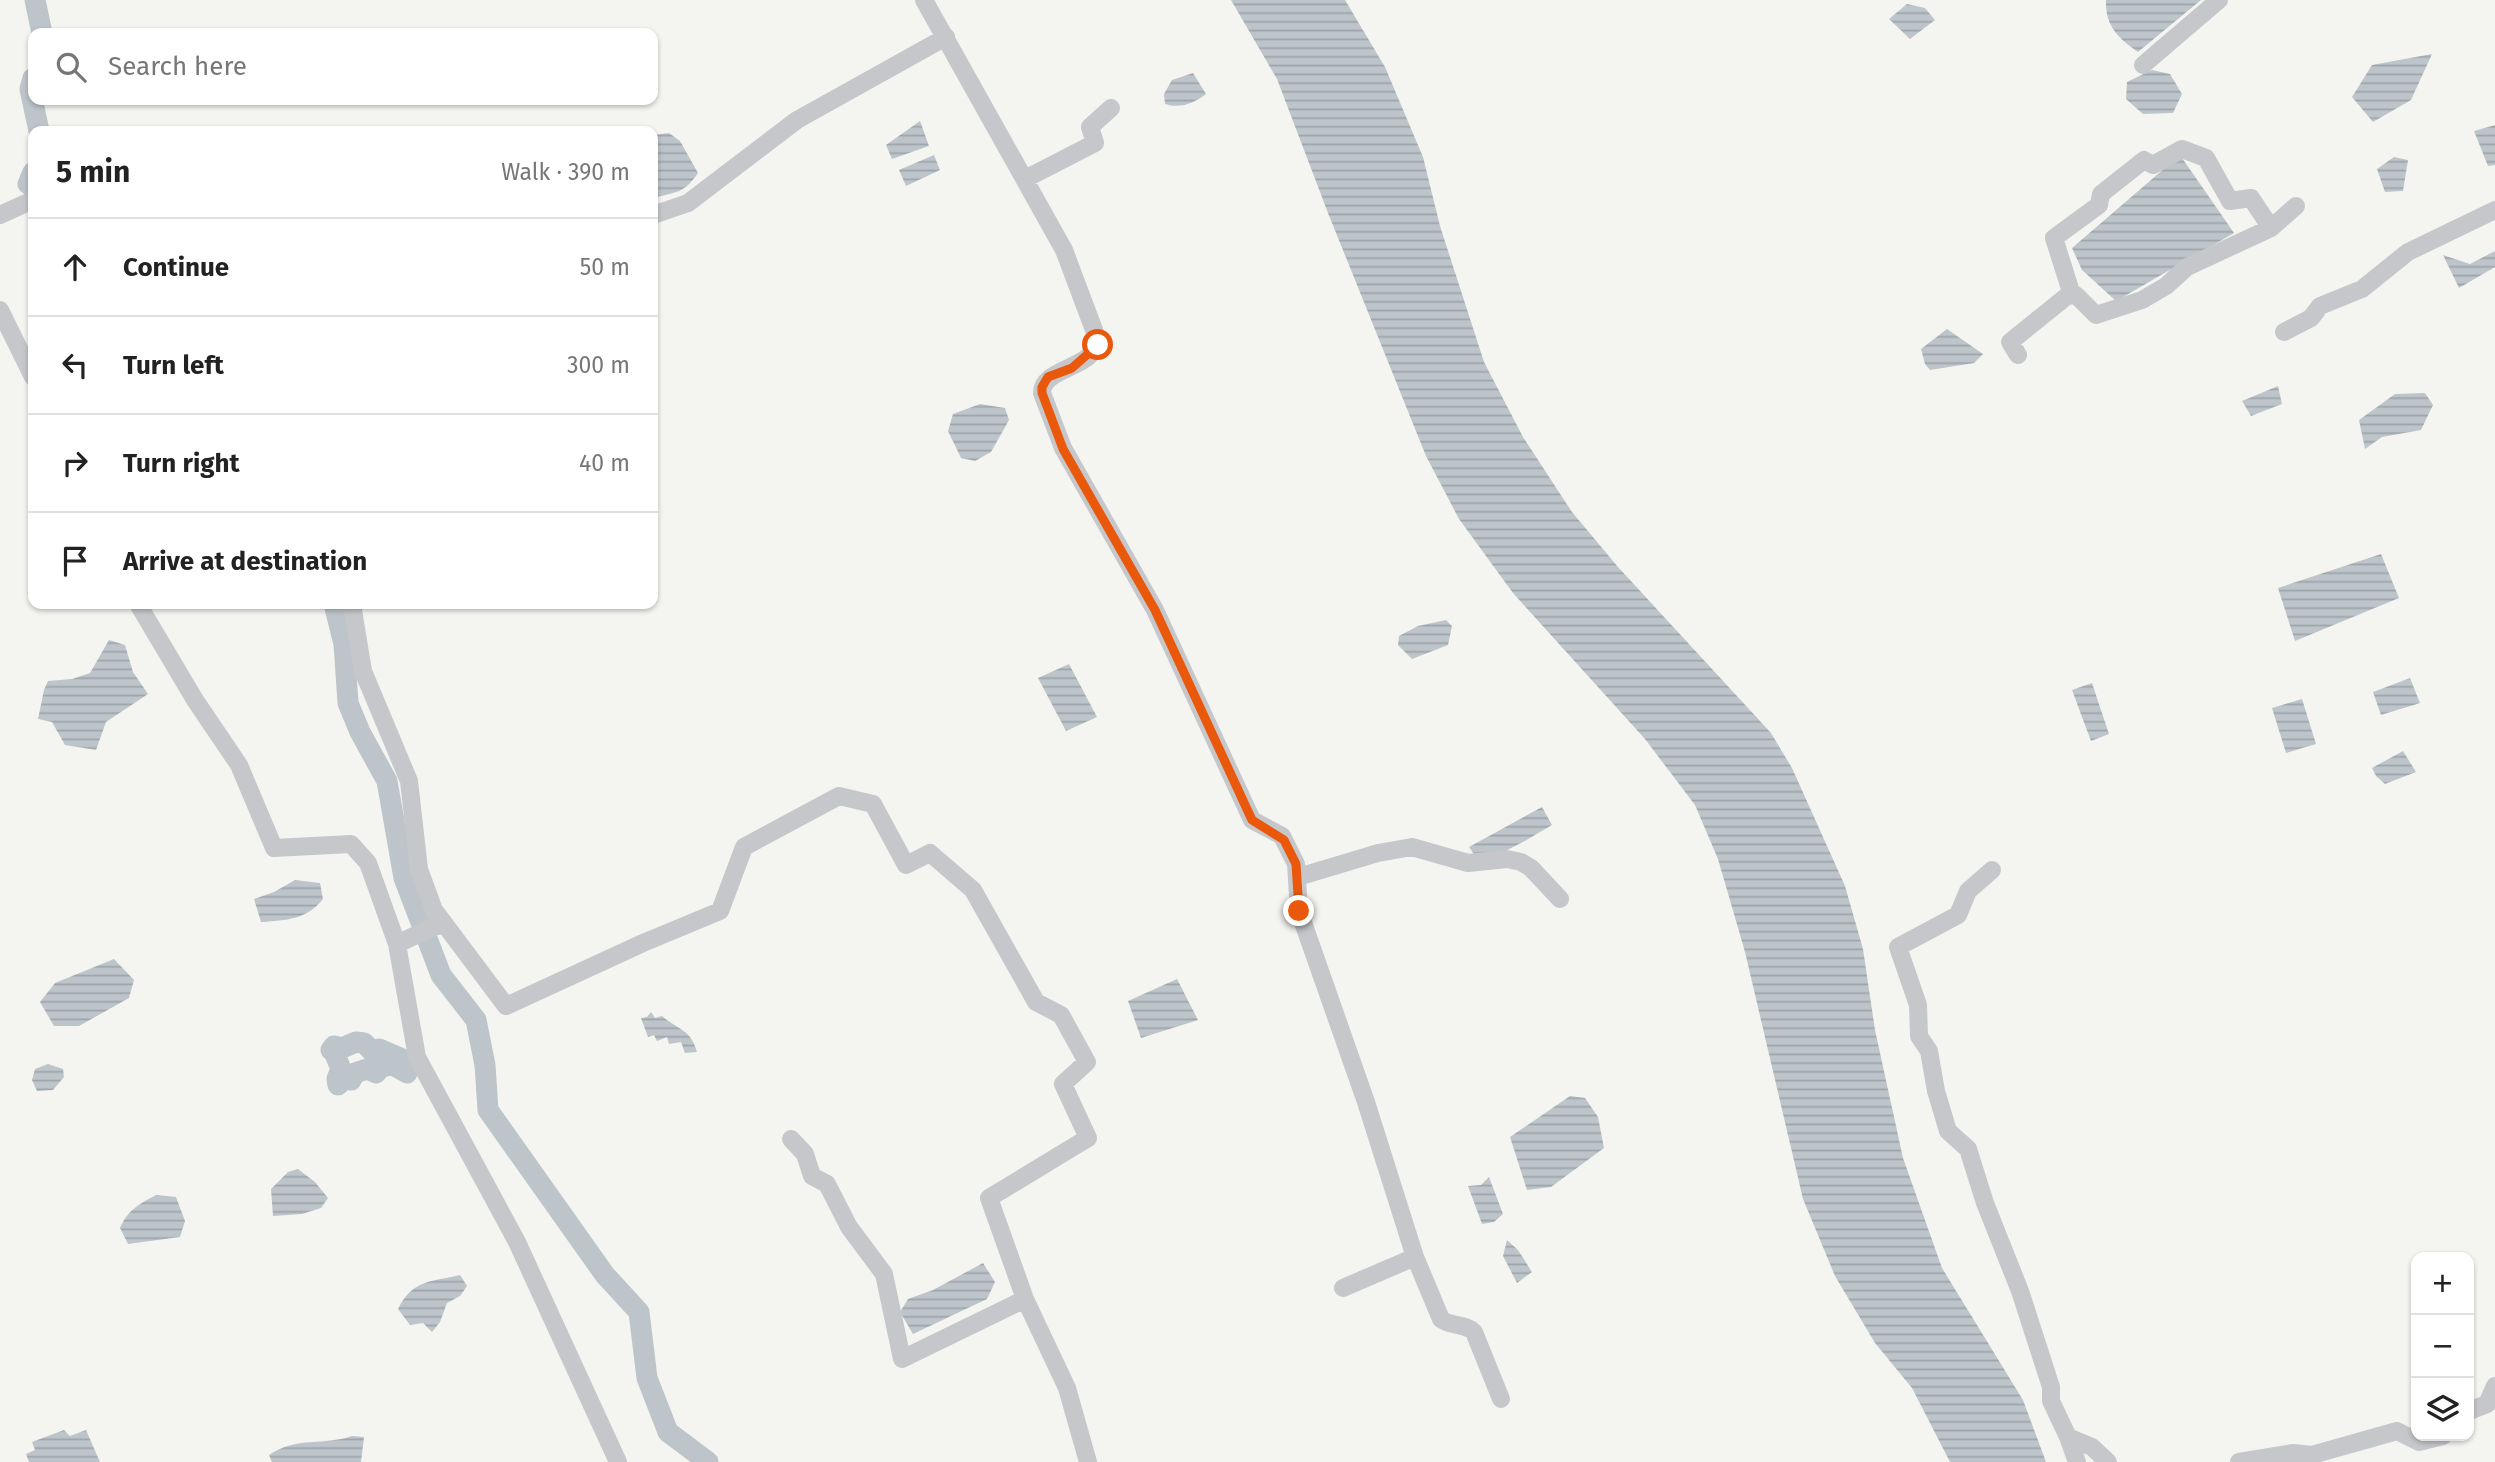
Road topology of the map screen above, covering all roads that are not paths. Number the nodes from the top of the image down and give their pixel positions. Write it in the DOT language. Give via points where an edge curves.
graph roads {
  1 [pos="924,0"];
  2 [pos="2219,0"];
  3 [pos="946,37"];
  4 [pos="2143,65"];
  5 [pos="1111,108"];
  6 [pos="1025,179"];
  7 [pos="28,202"];
  8 [pos="2296,206"];
  9 [pos="2495,210"];
  10 [pos="658,213"];
  11 [pos="0,215"];
  12 [pos="2271,228"];
  13 [pos="2072,295"];
  14 [pos="0,310"];
  15 [pos="2284,332"];
  16 [pos="2018,355"];
  17 [pos="28,367"];
  18 [pos="141,609"];
  19 [pos="353,609"];
  20 [pos="1992,870"];
  21 [pos="1298,877"];
  22 [pos="1560,899"];
  23 [pos="439,925"];
  24 [pos="397,944"];
  25 [pos="791,1139"];
  26 [pos="1415,1257"];
  27 [pos="1343,1288"];
  28 [pos="1025,1299"];
  29 [pos="2495,1386"];
  30 [pos="1501,1399"];
  31 [pos="2474,1409"];
  32 [pos="2068,1437"];
  33 [pos="2411,1438"];
  34 [pos="618,1462"];
  35 [pos="1088,1462"];
  36 [pos="2077,1462"];
  37 [pos="2108,1462"];
  38 [pos="2239,1462"];
  1 -- 3 [label="street"];
  2 -- 4 [label="street"];
  3 -- 6 [label="street"];
  3 -- 10 [label="street" via="797,120 688,203"];
  5 -- 6 [label="street" via="1090,127 1095,143"];
  6 -- 21 [label="street" via="1064,250 1098,345 1072,368 1048,377 1042,387 1063,449 1155,610 1252,820 1282,836"];
  7 -- 11 [label="street"];
  8 -- 12 [label="street"];
  9 -- 15 [label="street" via="2408,252 2362,289 2320,306 2311,318"];
  12 -- 13 [label="street" via="2187,267 2142,300 2096,315"];
  12 -- 13 [label="street" via="2250,198 2230,201 2206,158 2182,149 2153,165 2144,160 2101,194 2099,205 2053,238"];
  13 -- 16 [label="street" via="2010,342"];
  14 -- 17 [label="street"];
  18 -- 24 [label="street" via="239,765 274,848 351,844 368,863"];
  19 -- 23 [label="street" via="363,671 409,781 419,869"];
  20 -- 32 [label="street" via="1968,891 1958,915 1898,947 1918,1005 1919,1036 1929,1051 1948,1131 1968,1149 2020,1292 2051,1387 2051,1401"];
  21 -- 22 [label="street" via="1412,846 1468,863 1521,862"];
  21 -- 26 [label="street" via="1299,911"];
  23 -- 24 [label="street"];
  23 -- 28 [label="street" via="506,1006 720,911 744,847 756,840 839,796 873,804 906,865 930,853 973,890 1036,1002 1061,1015 1087,1062 1063,1084 1088,1138 989,1198"];
  24 -- 34 [label="street" via="417,1057 517,1242"];
  25 -- 28 [label="street" via="805,1154 811,1176 827,1184 849,1227 884,1273 902,1359"];
  26 -- 27 [label="street"];
  26 -- 30 [label="street" via="1441,1319 1474,1332"];
  28 -- 35 [label="street" via="1068,1388"];
  29 -- 31 [label="street" via="2487,1404"];
  32 -- 36 [label="street"];
  32 -- 37 [label="street" via="2092,1447"];
  33 -- 38 [label="street" via="2397,1431 2312,1455 2293,1453"];
}
